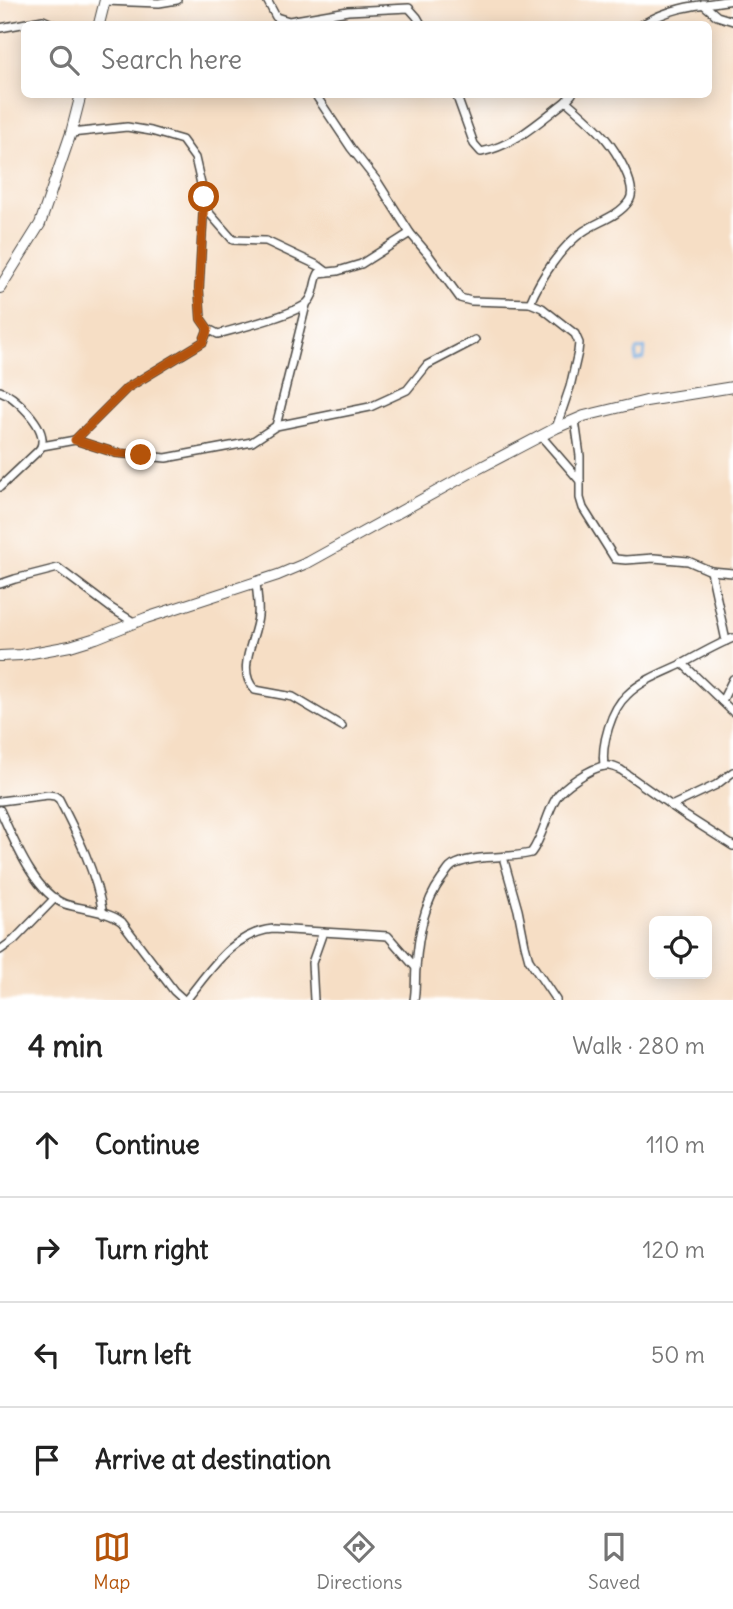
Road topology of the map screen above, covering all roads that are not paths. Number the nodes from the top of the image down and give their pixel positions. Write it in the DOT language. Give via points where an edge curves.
graph roads {
  1 [pos="177,0"];
  2 [pos="267,0"];
  3 [pos="415,0"];
  4 [pos="687,0"];
  5 [pos="733,0"];
  6 [pos="105,1"];
  7 [pos="704,4"];
  8 [pos="682,7"];
  9 [pos="409,8"];
  10 [pos="100,21"];
  11 [pos="278,21"];
  12 [pos="419,21"];
  13 [pos="649,21"];
  14 [pos="733,21"];
  15 [pos="21,24"];
  16 [pos="0,28"];
  17 [pos="80,98"];
  18 [pos="318,98"];
  19 [pos="457,98"];
  20 [pos="569,98"];
  21 [pos="566,101"];
  22 [pos="71,133"];
  23 [pos="204,207"];
  24 [pos="410,233"];
  25 [pos="327,272"];
  26 [pos="0,288"];
  27 [pos="530,303"];
  28 [pos="306,304"];
  29 [pos="208,329"];
  30 [pos="475,340"];
  31 [pos="733,387"];
  32 [pos="0,391"];
  33 [pos="575,420"];
  34 [pos="276,426"];
  35 [pos="556,428"];
  36 [pos="541,436"];
  37 [pos="75,440"];
  38 [pos="42,446"];
  39 [pos="580,482"];
  40 [pos="0,487"];
  41 [pos="711,571"];
  42 [pos="733,573"];
  43 [pos="256,583"];
  44 [pos="0,584"];
  45 [pos="135,623"];
  46 [pos="730,640"];
  47 [pos="0,656"];
  48 [pos="682,663"];
  49 [pos="733,679"];
  50 [pos="722,701"];
  51 [pos="733,712"];
  52 [pos="342,726"];
  53 [pos="604,766"];
  54 [pos="733,772"];
  55 [pos="0,802"];
  56 [pos="671,806"];
  57 [pos="0,810"];
  58 [pos="733,846"];
  59 [pos="503,857"];
  60 [pos="55,898"];
  61 [pos="103,914"];
  62 [pos="323,932"];
  63 [pos="0,950"];
  64 [pos="416,968"];
  65 [pos="185,1000"];
  66 [pos="314,1000"];
  67 [pos="414,1000"];
  68 [pos="556,1000"];
  1 -- 6 [label="street"];
  2 -- 11 [label="street"];
  3 -- 9 [label="street"];
  4 -- 8 [label="street"];
  5 -- 7 [label="street"];
  6 -- 10 [label="main road"];
  7 -- 8 [label="street"];
  7 -- 14 [label="street" via="717,16"];
  8 -- 13 [label="street"];
  9 -- 11 [label="street"];
  9 -- 12 [label="street"];
  15 -- 16 [label="street"];
  17 -- 22 [label="main road"];
  18 -- 24 [label="street"];
  19 -- 21 [label="street" via="481,152 519,138"];
  20 -- 21 [label="street"];
  21 -- 27 [label="street" via="605,138 631,184 631,200 564,250"];
  22 -- 23 [label="street" via="127,127 182,140 195,158"];
  22 -- 26 [label="main road" via="40,224"];
  23 -- 25 [label="street" via="233,240 266,241"];
  23 -- 29 [label="street" via="199,289 201,319"];
  24 -- 25 [label="street" via="361,264"];
  24 -- 27 [label="street" via="460,298"];
  25 -- 28 [label="street" via="315,279 313,295"];
  27 -- 35 [label="street" via="561,321 579,343"];
  28 -- 29 [label="street" via="218,334"];
  28 -- 34 [label="street"];
  29 -- 37 [label="street" via="203,342 127,388"];
  30 -- 34 [label="street" via="427,366 407,390 370,407"];
  31 -- 33 [label="main road" via="611,408"];
  32 -- 38 [label="street" via="24,408 41,435"];
  33 -- 35 [label="main road"];
  33 -- 39 [label="street"];
  34 -- 37 [label="street" via="252,442 166,458 116,453"];
  35 -- 36 [label="main road"];
  36 -- 39 [label="street"];
  36 -- 43 [label="main road" via="309,562"];
  37 -- 38 [label="street"];
  38 -- 40 [label="street"];
  39 -- 41 [label="street" via="583,508 615,559 688,561"];
  41 -- 42 [label="street"];
  41 -- 46 [label="street"];
  43 -- 45 [label="main road"];
  43 -- 52 [label="street" via="258,620 247,671 251,686 293,697"];
  44 -- 45 [label="street" via="58,568"];
  45 -- 47 [label="main road" via="70,646"];
  46 -- 48 [label="street"];
  48 -- 50 [label="street"];
  48 -- 53 [label="street" via="637,687 619,704 605,743"];
  49 -- 50 [label="street"];
  50 -- 51 [label="street"];
  53 -- 56 [label="street" via="621,770"];
  53 -- 59 [label="street" via="558,795 531,853"];
  54 -- 56 [label="street"];
  55 -- 61 [label="street" via="48,795 59,799 86,854"];
  56 -- 58 [label="street"];
  57 -- 60 [label="street" via="26,864"];
  59 -- 64 [label="street" via="451,867 427,907"];
  59 -- 68 [label="street" via="529,960"];
  60 -- 61 [label="street"];
  60 -- 63 [label="street"];
  61 -- 65 [label="street" via="122,922"];
  62 -- 64 [label="street" via="388,936"];
  62 -- 65 [label="street" via="273,929 248,935 228,950"];
  62 -- 66 [label="street" via="312,963"];
  64 -- 67 [label="street"];
}
